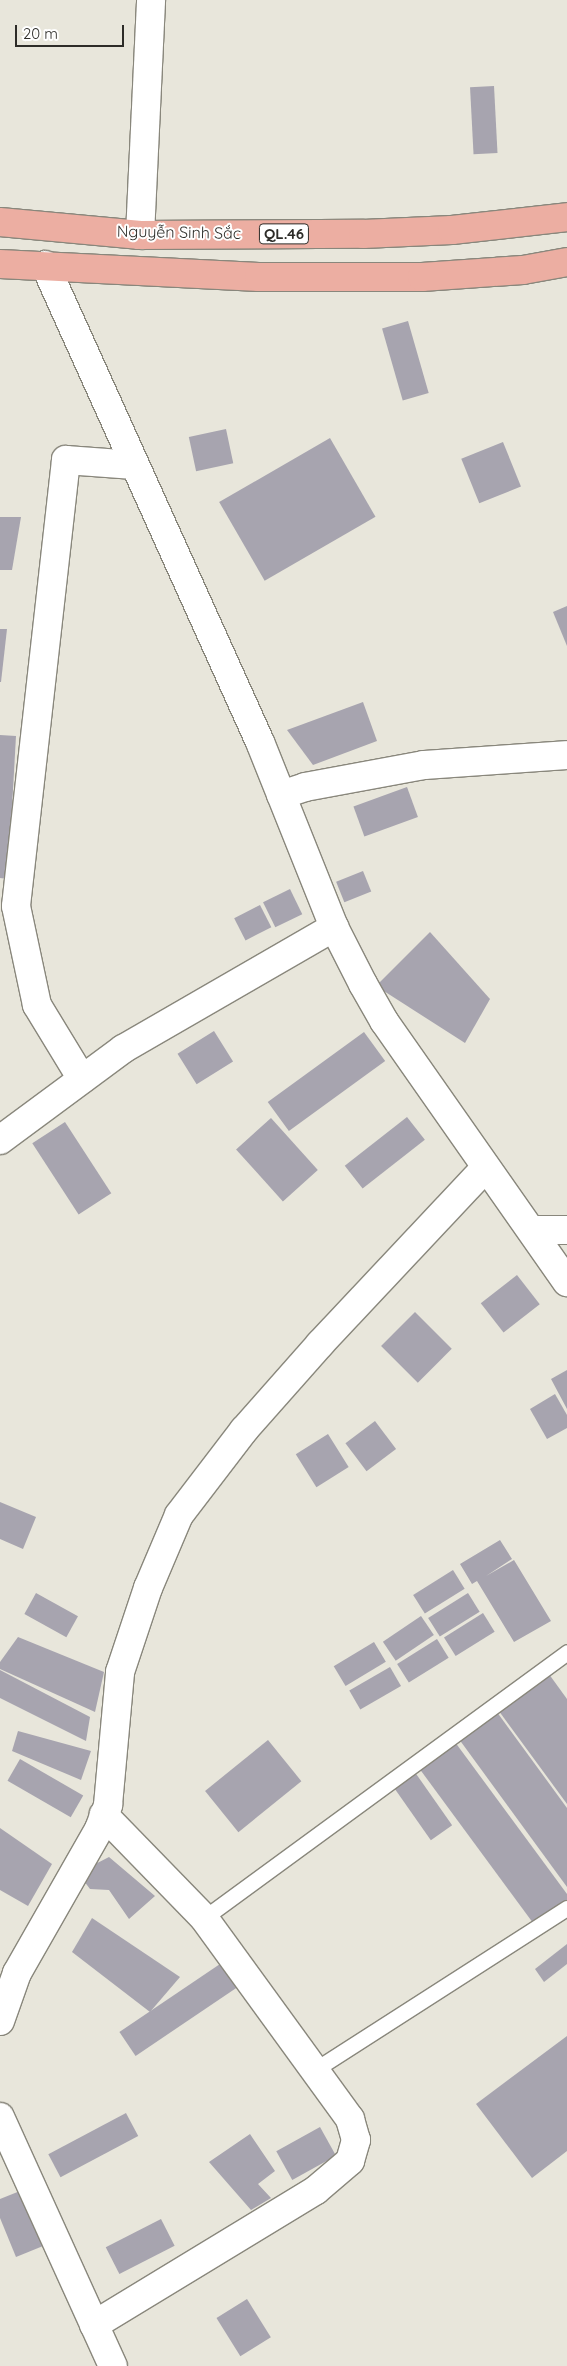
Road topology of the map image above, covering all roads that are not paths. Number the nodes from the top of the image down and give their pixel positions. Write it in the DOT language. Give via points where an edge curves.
graph roads {
  1 [pos="151,0"];
  2 [pos="567,217"];
  3 [pos="0,222"];
  4 [pos="140,234"];
  5 [pos="567,262"];
  6 [pos="0,264"];
  7 [pos="45,265"];
  8 [pos="134,465"];
  9 [pos="567,755"];
  10 [pos="281,795"];
  11 [pos="334,927"];
  12 [pos="82,1079"];
  13 [pos="0,1140"];
  14 [pos="484,1168"];
  15 [pos="532,1230"];
  16 [pos="567,1230"];
  17 [pos="567,1282"];
  18 [pos="567,1652"];
  19 [pos="104,1815"];
  20 [pos="567,1908"];
  21 [pos="204,1918"];
  22 [pos="0,2021"];
  23 [pos="316,2069"];
  24 [pos="0,2117"];
  25 [pos="94,2325"];
  26 [pos="112,2366"];
  1 -- 4 [label="street"];
  2 -- 4 [label="highway, Nguyễn Sinh Sắc / QL.46" via="452,230"];
  3 -- 4 [label="highway, Nguyễn Sinh Sắc / QL.46"];
  5 -- 7 [label="highway" via="523,270 422,277 259,277"];
  6 -- 7 [label="highway"];
  7 -- 8 [label="street"];
  8 -- 10 [label="street"];
  8 -- 12 [label="street" via="66,460 16,906 37,1005"];
  9 -- 10 [label="street" via="424,765 305,787"];
  10 -- 11 [label="street"];
  11 -- 12 [label="street" via="124,1049"];
  11 -- 14 [label="street" via="384,1021"];
  12 -- 13 [label="street"];
  14 -- 15 [label="street"];
  14 -- 19 [label="street" via="244,1430 179,1515 148,1588 120,1672 114,1761"];
  15 -- 16 [label="street"];
  15 -- 17 [label="street"];
  18 -- 21 [label="lane"];
  19 -- 21 [label="street"];
  19 -- 22 [label="street" via="17,1973"];
  20 -- 23 [label="lane"];
  21 -- 23 [label="street"];
  23 -- 25 [label="street" via="350,2119 356,2140 350,2161 316,2190"];
  24 -- 25 [label="street"];
  25 -- 26 [label="street"];
}
